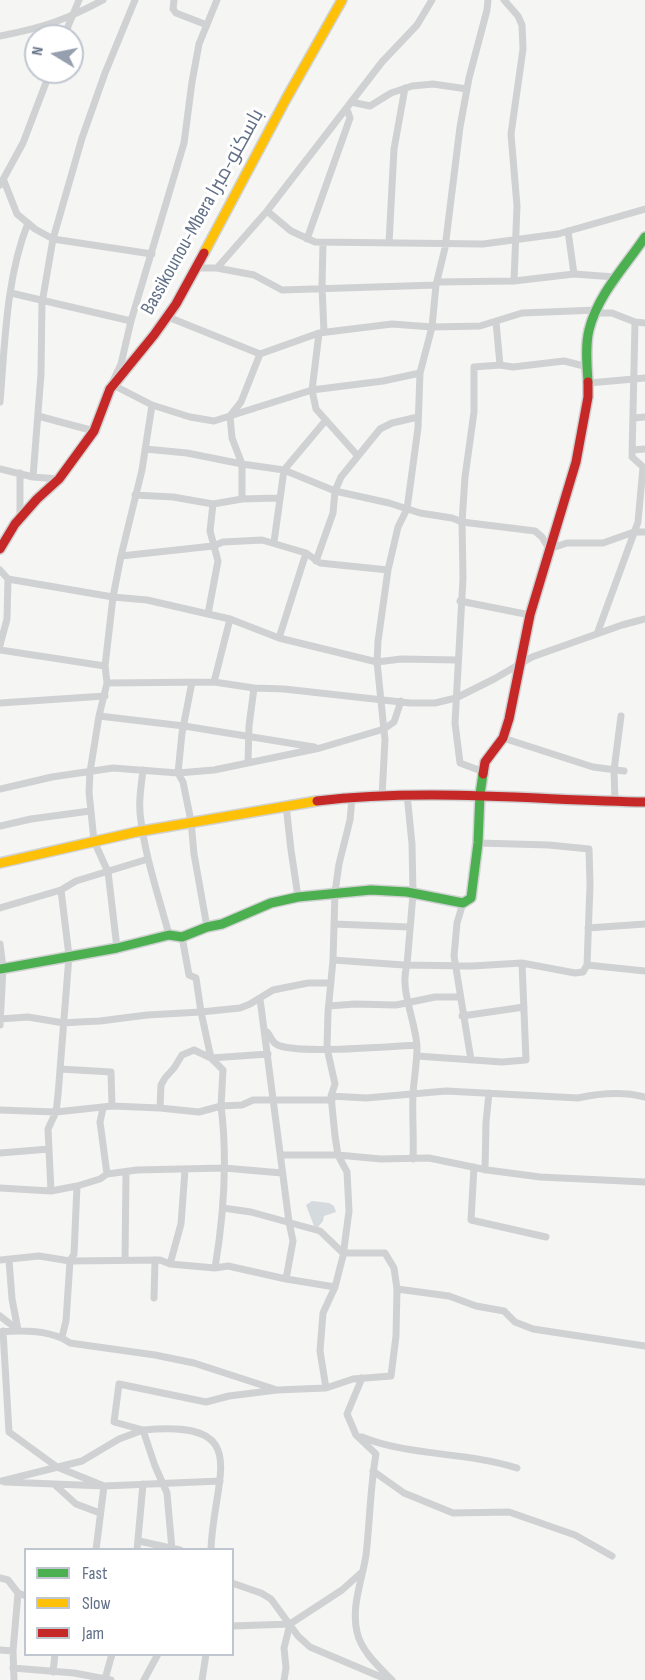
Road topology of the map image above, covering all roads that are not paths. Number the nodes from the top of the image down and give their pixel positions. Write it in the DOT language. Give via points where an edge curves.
graph roads {
  1 [pos="79,0"];
  2 [pos="103,0"];
  3 [pos="135,0"];
  4 [pos="174,0"];
  5 [pos="217,0"];
  6 [pos="342,0"];
  7 [pos="432,0"];
  8 [pos="488,0"];
  9 [pos="504,0"];
  10 [pos="73,16"];
  11 [pos="69,24"];
  12 [pos="207,25"];
  13 [pos="0,36"];
  14 [pos="45,84"];
  15 [pos="405,88"];
  16 [pos="467,89"];
  17 [pos="351,102"];
  18 [pos="344,111"];
  19 [pos="2,183"];
  20 [pos="0,194"];
  21 [pos="645,209"];
  22 [pos="267,210"];
  23 [pos="28,223"];
  24 [pos="568,231"];
  25 [pos="645,237"];
  26 [pos="52,239"];
  27 [pos="307,239"];
  28 [pos="517,240"];
  29 [pos="323,243"];
  30 [pos="389,243"];
  31 [pos="446,243"];
  32 [pos="152,254"];
  33 [pos="197,268"];
  34 [pos="217,268"];
  35 [pos="574,274"];
  36 [pos="615,277"];
  37 [pos="514,281"];
  38 [pos="437,283"];
  39 [pos="322,287"];
  40 [pos="11,293"];
  41 [pos="43,300"];
  42 [pos="596,312"];
  43 [pos="168,317"];
  44 [pos="131,321"];
  45 [pos="496,322"];
  46 [pos="635,322"];
  47 [pos="645,323"];
  48 [pos="432,327"];
  49 [pos="322,332"];
  50 [pos="260,354"];
  51 [pos="500,365"];
  52 [pos="588,367"];
  53 [pos="420,374"];
  54 [pos="645,378"];
  55 [pos="633,380"];
  56 [pos="589,383"];
  57 [pos="111,387"];
  58 [pos="312,390"];
  59 [pos="0,402"];
  60 [pos="152,405"];
  61 [pos="38,416"];
  62 [pos="230,416"];
  63 [pos="418,417"];
  64 [pos="645,417"];
  65 [pos="634,418"];
  66 [pos="326,420"];
  67 [pos="94,431"];
  68 [pos="146,449"];
  69 [pos="645,449"];
  70 [pos="633,450"];
  71 [pos="357,455"];
  72 [pos="242,464"];
  73 [pos="0,469"];
  74 [pos="284,470"];
  75 [pos="20,473"];
  76 [pos="33,477"];
  77 [pos="59,478"];
  78 [pos="336,490"];
  79 [pos="135,495"];
  80 [pos="278,498"];
  81 [pos="242,499"];
  82 [pos="213,504"];
  83 [pos="406,509"];
  84 [pos="20,518"];
  85 [pos="462,522"];
  86 [pos="634,532"];
  87 [pos="645,532"];
  88 [pos="274,542"];
  89 [pos="213,546"];
  90 [pos="0,549"];
  91 [pos="549,549"];
  92 [pos="306,554"];
  93 [pos="121,556"];
  94 [pos="316,561"];
  95 [pos="0,570"];
  96 [pos="388,570"];
  97 [pos="9,579"];
  98 [pos="113,597"];
  99 [pos="460,601"];
  100 [pos="208,614"];
  101 [pos="530,615"];
  102 [pos="231,619"];
  103 [pos="645,619"];
  104 [pos="3,625"];
  105 [pos="597,634"];
  106 [pos="279,638"];
  107 [pos="0,645"];
  108 [pos="0,650"];
  109 [pos="457,660"];
  110 [pos="377,662"];
  111 [pos="521,662"];
  112 [pos="105,666"];
  113 [pos="192,682"];
  114 [pos="214,682"];
  115 [pos="107,683"];
  116 [pos="254,688"];
  117 [pos="105,696"];
  118 [pos="456,698"];
  119 [pos="380,699"];
  120 [pos="401,701"];
  121 [pos="0,703"];
  122 [pos="99,716"];
  123 [pos="621,716"];
  124 [pos="184,726"];
  125 [pos="384,729"];
  126 [pos="249,737"];
  127 [pos="503,738"];
  128 [pos="320,748"];
  129 [pos="248,763"];
  130 [pos="143,770"];
  131 [pos="614,770"];
  132 [pos="624,771"];
  133 [pos="90,772"];
  134 [pos="484,772"];
  135 [pos="178,773"];
  136 [pos="0,789"];
  137 [pos="407,794"];
  138 [pos="480,794"];
  139 [pos="382,796"];
  140 [pos="352,798"];
  141 [pos="615,802"];
  142 [pos="645,802"];
  143 [pos="286,806"];
  144 [pos="90,811"];
  145 [pos="191,821"];
  146 [pos="0,826"];
  147 [pos="142,831"];
  148 [pos="94,841"];
  149 [pos="478,843"];
  150 [pos="148,858"];
  151 [pos="0,863"];
  152 [pos="108,872"];
  153 [pos="62,890"];
  154 [pos="335,892"];
  155 [pos="413,894"];
  156 [pos="298,897"];
  157 [pos="463,903"];
  158 [pos="0,908"];
  159 [pos="334,924"];
  160 [pos="645,924"];
  161 [pos="207,927"];
  162 [pos="409,927"];
  163 [pos="588,928"];
  164 [pos="169,934"];
  165 [pos="182,937"];
  166 [pos="0,944"];
  167 [pos="117,948"];
  168 [pos="69,956"];
  169 [pos="333,960"];
  170 [pos="522,963"];
  171 [pos="407,965"];
  172 [pos="587,965"];
  173 [pos="457,966"];
  174 [pos="1,968"];
  175 [pos="645,971"];
  176 [pos="331,983"];
  177 [pos="459,997"];
  178 [pos="260,999"];
  179 [pos="409,1004"];
  180 [pos="329,1006"];
  181 [pos="524,1007"];
  182 [pos="201,1012"];
  183 [pos="462,1016"];
  184 [pos="0,1021"];
  185 [pos="64,1023"];
  186 [pos="265,1029"];
  187 [pos="417,1045"];
  188 [pos="327,1048"];
  189 [pos="268,1054"];
  190 [pos="417,1056"];
  191 [pos="212,1058"];
  192 [pos="471,1060"];
  193 [pos="60,1069"];
  194 [pos="489,1093"];
  195 [pos="413,1094"];
  196 [pos="645,1096"];
  197 [pos="332,1098"];
  198 [pos="275,1100"];
  199 [pos="112,1106"];
  200 [pos="221,1106"];
  201 [pos="103,1108"];
  202 [pos="160,1108"];
  203 [pos="0,1110"];
  204 [pos="56,1112"];
  205 [pos="50,1149"];
  206 [pos="0,1153"];
  207 [pos="282,1155"];
  208 [pos="338,1155"];
  209 [pos="413,1159"];
  210 [pos="474,1167"];
  211 [pos="224,1168"];
  212 [pos="185,1170"];
  213 [pos="485,1170"];
  214 [pos="126,1172"];
  215 [pos="282,1173"];
  216 [pos="107,1174"];
  217 [pos="645,1182"];
  218 [pos="77,1186"];
  219 [pos="0,1188"];
  220 [pos="51,1191"];
  221 [pos="223,1208"];
  222 [pos="289,1222"];
  223 [pos="546,1237"];
  224 [pos="343,1253"];
  225 [pos="0,1260"];
  226 [pos="9,1260"];
  227 [pos="70,1260"];
  228 [pos="125,1260"];
  229 [pos="155,1260"];
  230 [pos="170,1264"];
  231 [pos="215,1268"];
  232 [pos="286,1279"];
  233 [pos="335,1287"];
  234 [pos="398,1289"];
  235 [pos="154,1298"];
  236 [pos="0,1316"];
  237 [pos="18,1330"];
  238 [pos="2,1331"];
  239 [pos="62,1337"];
  240 [pos="645,1346"];
  241 [pos="362,1378"];
  242 [pos="326,1388"];
  243 [pos="277,1390"];
  244 [pos="3,1409"];
  245 [pos="143,1430"];
  246 [pos="356,1435"];
  247 [pos="57,1467"];
  248 [pos="517,1468"];
  249 [pos="373,1471"];
  250 [pos="1,1481"];
  251 [pos="220,1481"];
  252 [pos="143,1484"];
  253 [pos="55,1485"];
  254 [pos="163,1485"];
  255 [pos="104,1486"];
  256 [pos="100,1513"];
  257 [pos="139,1541"];
  258 [pos="96,1548"];
  259 [pos="137,1548"];
  260 [pos="170,1548"];
  261 [pos="175,1548"];
  262 [pos="211,1548"];
  263 [pos="612,1556"];
  264 [pos="362,1572"];
  265 [pos="0,1578"];
  266 [pos="234,1584"];
  267 [pos="22,1594"];
  268 [pos="290,1624"];
  269 [pos="234,1626"];
  270 [pos="0,1650"];
  271 [pos="13,1651"];
  272 [pos="55,1656"];
  273 [pos="112,1656"];
  274 [pos="157,1656"];
  275 [pos="206,1656"];
  276 [pos="13,1668"];
  277 [pos="53,1672"];
  278 [pos="108,1679"];
  279 [pos="14,1680"];
  280 [pos="144,1680"];
  281 [pos="202,1680"];
  282 [pos="284,1680"];
  283 [pos="390,1680"];
  1 -- 10 [label="street"];
  2 -- 10 [label="street"];
  3 -- 26 [label="street" via="82,138"];
  4 -- 12 [label="street" via="176,13"];
  5 -- 12 [label="street"];
  6 -- 33 [label="street, Bassikounou-Mbera باسكنو-مبرا"];
  7 -- 17 [label="street" via="417,25"];
  8 -- 16 [label="street"];
  9 -- 28 [label="street" via="522,25 523,49 512,134"];
  10 -- 11 [label="street"];
  10 -- 13 [label="street"];
  12 -- 32 [label="street" via="199,44 184,143"];
  14 -- 19 [label="street" via="23,143"];
  15 -- 16 [label="street" via="433,84"];
  15 -- 17 [label="street" via="370,106"];
  15 -- 30 [label="street" via="394,149"];
  16 -- 31 [label="street"];
  17 -- 18 [label="street"];
  18 -- 22 [label="street"];
  18 -- 27 [label="street" via="349,120"];
  19 -- 20 [label="street"];
  19 -- 23 [label="street" via="17,214"];
  21 -- 24 [label="street"];
  22 -- 27 [label="street" via="282,225"];
  22 -- 34 [label="street"];
  23 -- 26 [label="street"];
  23 -- 40 [label="street" via="21,238"];
  24 -- 28 [label="street"];
  24 -- 35 [label="street"];
  25 -- 36 [label="street"];
  26 -- 32 [label="street"];
  26 -- 41 [label="street"];
  27 -- 29 [label="street"];
  28 -- 31 [label="street"];
  28 -- 37 [label="street"];
  29 -- 30 [label="street"];
  29 -- 39 [label="street"];
  30 -- 31 [label="street"];
  31 -- 38 [label="street"];
  32 -- 44 [label="street"];
  33 -- 34 [label="street"];
  33 -- 43 [label="street, Bassikounou-Mbera باسكنو-مبرا"];
  34 -- 39 [label="street" via="254,275 282,290"];
  35 -- 36 [label="street"];
  35 -- 37 [label="street"];
  36 -- 42 [label="street"];
  37 -- 38 [label="street"];
  38 -- 39 [label="street"];
  38 -- 48 [label="street"];
  39 -- 49 [label="street"];
  40 -- 41 [label="street"];
  40 -- 59 [label="street"];
  41 -- 44 [label="street"];
  41 -- 61 [label="street"];
  42 -- 45 [label="street" via="522,313"];
  42 -- 46 [label="street" via="612,313"];
  42 -- 52 [label="street" via="590,332"];
  43 -- 50 [label="street"];
  43 -- 57 [label="street, Bassikounou-Mbera باسكنو-مبرا"];
  44 -- 57 [label="street"];
  45 -- 48 [label="street"];
  45 -- 51 [label="street"];
  46 -- 47 [label="street"];
  46 -- 55 [label="street"];
  48 -- 49 [label="street" via="392,324"];
  48 -- 53 [label="street"];
  49 -- 50 [label="street"];
  49 -- 58 [label="street"];
  50 -- 62 [label="street" via="241,402"];
  51 -- 52 [label="street" via="564,361"];
  51 -- 85 [label="street" via="474,367 474,412"];
  52 -- 56 [label="street"];
  53 -- 58 [label="street"];
  53 -- 63 [label="street"];
  54 -- 55 [label="street"];
  55 -- 56 [label="street"];
  55 -- 65 [label="street"];
  56 -- 91 [label="street" via="576,462"];
  57 -- 60 [label="street"];
  57 -- 67 [label="street, Bassikounou-Mbera باسكنو-مبرا"];
  58 -- 62 [label="street"];
  58 -- 66 [label="street" via="316,410"];
  60 -- 62 [label="street" via="206,420"];
  60 -- 68 [label="street"];
  61 -- 67 [label="street"];
  61 -- 76 [label="street"];
  62 -- 72 [label="street" via="232,438"];
  63 -- 71 [label="street" via="380,429"];
  63 -- 83 [label="street"];
  64 -- 65 [label="street"];
  65 -- 70 [label="street"];
  66 -- 71 [label="street"];
  66 -- 74 [label="street"];
  67 -- 77 [label="street, Bassikounou-Mbera باسكنو-مبرا"];
  68 -- 72 [label="street"];
  68 -- 79 [label="street"];
  69 -- 70 [label="street"];
  70 -- 86 [label="street" via="632,457 643,467"];
  71 -- 78 [label="street"];
  72 -- 74 [label="street"];
  72 -- 81 [label="street"];
  73 -- 75 [label="street"];
  74 -- 78 [label="street"];
  74 -- 80 [label="street"];
  75 -- 76 [label="street"];
  75 -- 84 [label="street"];
  76 -- 77 [label="street"];
  77 -- 84 [label="street, Bassikounou-Mbera باسكنو-مبرا"];
  78 -- 83 [label="street"];
  78 -- 94 [label="street" via="333,513"];
  79 -- 82 [label="street"];
  79 -- 93 [label="street"];
  80 -- 81 [label="street"];
  80 -- 88 [label="street"];
  81 -- 82 [label="street"];
  82 -- 89 [label="street"];
  83 -- 85 [label="street"];
  83 -- 96 [label="street"];
  84 -- 90 [label="street, Bassikounou-Mbera باسكنو-مبرا"];
  85 -- 91 [label="street" via="535,531"];
  85 -- 99 [label="street"];
  86 -- 87 [label="street"];
  86 -- 91 [label="street" via="603,543 567,543"];
  86 -- 105 [label="street"];
  88 -- 89 [label="street" via="223,542"];
  88 -- 92 [label="street"];
  89 -- 93 [label="street"];
  89 -- 100 [label="street" via="218,561"];
  91 -- 101 [label="street"];
  92 -- 94 [label="street"];
  92 -- 106 [label="street"];
  93 -- 98 [label="street"];
  94 -- 96 [label="street"];
  95 -- 97 [label="street"];
  96 -- 110 [label="street"];
  97 -- 98 [label="street"];
  97 -- 104 [label="street"];
  98 -- 100 [label="street" via="147,600"];
  98 -- 112 [label="street"];
  99 -- 101 [label="street"];
  99 -- 109 [label="street"];
  100 -- 102 [label="street"];
  101 -- 111 [label="street"];
  102 -- 106 [label="street"];
  102 -- 114 [label="street"];
  103 -- 105 [label="street"];
  104 -- 107 [label="street"];
  105 -- 111 [label="street"];
  106 -- 110 [label="street"];
  108 -- 112 [label="street"];
  109 -- 110 [label="street"];
  109 -- 118 [label="street"];
  110 -- 119 [label="street"];
  111 -- 118 [label="street"];
  111 -- 127 [label="street"];
  112 -- 115 [label="street"];
  113 -- 114 [label="street"];
  113 -- 115 [label="street"];
  113 -- 124 [label="street"];
  114 -- 116 [label="street"];
  115 -- 117 [label="street"];
  116 -- 119 [label="street"];
  116 -- 126 [label="street"];
  117 -- 121 [label="street"];
  117 -- 122 [label="street"];
  118 -- 120 [label="street" via="435,703"];
  118 -- 134 [label="street" via="460,763"];
  119 -- 120 [label="street"];
  119 -- 125 [label="street"];
  120 -- 125 [label="street" via="394,722"];
  122 -- 124 [label="street"];
  122 -- 133 [label="street"];
  123 -- 131 [label="street"];
  124 -- 126 [label="street"];
  124 -- 135 [label="street"];
  125 -- 128 [label="street"];
  125 -- 139 [label="street"];
  126 -- 128 [label="street"];
  126 -- 129 [label="street"];
  127 -- 131 [label="street"];
  127 -- 134 [label="street" via="485,762"];
  128 -- 129 [label="street"];
  129 -- 135 [label="street" via="214,771"];
  130 -- 133 [label="street" via="113,768"];
  130 -- 135 [label="street"];
  130 -- 147 [label="street"];
  131 -- 132 [label="street"];
  131 -- 141 [label="street"];
  133 -- 136 [label="street"];
  133 -- 144 [label="street"];
  134 -- 138 [label="street"];
  135 -- 145 [label="street"];
  137 -- 138 [label="street"];
  137 -- 139 [label="street"];
  137 -- 155 [label="street"];
  138 -- 141 [label="street"];
  138 -- 149 [label="street"];
  139 -- 140 [label="street"];
  140 -- 143 [label="street"];
  140 -- 154 [label="street"];
  141 -- 142 [label="street"];
  143 -- 145 [label="street"];
  143 -- 156 [label="street"];
  144 -- 146 [label="street"];
  144 -- 148 [label="street"];
  145 -- 147 [label="street"];
  145 -- 161 [label="street"];
  147 -- 148 [label="street"];
  147 -- 150 [label="street"];
  148 -- 151 [label="street"];
  148 -- 152 [label="street"];
  149 -- 157 [label="street" via="471,898"];
  149 -- 163 [label="street" via="589,849"];
  150 -- 152 [label="street"];
  150 -- 164 [label="street"];
  152 -- 153 [label="street" via="76,881"];
  152 -- 167 [label="street"];
  153 -- 158 [label="street"];
  153 -- 168 [label="street"];
  154 -- 155 [label="street"];
  154 -- 156 [label="street"];
  154 -- 159 [label="street"];
  155 -- 157 [label="street"];
  155 -- 162 [label="street"];
  156 -- 161 [label="street"];
  157 -- 173 [label="street" via="454,946"];
  159 -- 162 [label="street"];
  159 -- 169 [label="street"];
  160 -- 163 [label="street"];
  161 -- 165 [label="street"];
  162 -- 171 [label="street"];
  163 -- 172 [label="street"];
  164 -- 165 [label="street"];
  164 -- 167 [label="street"];
  165 -- 182 [label="street" via="189,975 196,978"];
  166 -- 174 [label="street"];
  167 -- 168 [label="street"];
  168 -- 174 [label="street"];
  168 -- 185 [label="street"];
  169 -- 171 [label="street"];
  169 -- 176 [label="street"];
  170 -- 172 [label="street" via="575,974"];
  170 -- 173 [label="street"];
  170 -- 181 [label="street"];
  171 -- 173 [label="street"];
  171 -- 179 [label="street" via="405,989"];
  172 -- 175 [label="street"];
  173 -- 177 [label="street"];
  174 -- 184 [label="street"];
  176 -- 178 [label="street" via="273,990"];
  176 -- 180 [label="street"];
  177 -- 179 [label="street" via="435,997"];
  177 -- 183 [label="street"];
  178 -- 182 [label="street" via="240,1008"];
  178 -- 186 [label="street"];
  179 -- 180 [label="street"];
  179 -- 187 [label="street"];
  180 -- 188 [label="street"];
  181 -- 183 [label="street"];
  181 -- 192 [label="street" via="526,1060"];
  182 -- 185 [label="street"];
  182 -- 191 [label="street"];
  183 -- 192 [label="street"];
  184 -- 185 [label="street" via="28,1017"];
  185 -- 193 [label="street"];
  186 -- 188 [label="street" via="275,1044 293,1049"];
  186 -- 189 [label="street"];
  187 -- 188 [label="street"];
  187 -- 190 [label="street"];
  188 -- 197 [label="street" via="335,1084"];
  189 -- 191 [label="street"];
  189 -- 198 [label="street"];
  190 -- 192 [label="street"];
  190 -- 195 [label="street"];
  191 -- 200 [label="street" via="223,1070"];
  191 -- 202 [label="street" via="194,1050 182,1055 161,1085"];
  193 -- 199 [label="street" via="111,1072"];
  193 -- 204 [label="street"];
  194 -- 195 [label="street"];
  194 -- 196 [label="street" via="578,1098 630,1093"];
  194 -- 213 [label="street"];
  195 -- 197 [label="street"];
  195 -- 209 [label="street"];
  197 -- 198 [label="street"];
  197 -- 208 [label="street"];
  198 -- 200 [label="street"];
  198 -- 207 [label="street"];
  199 -- 201 [label="street"];
  199 -- 202 [label="street"];
  200 -- 202 [label="street" via="199,1112"];
  200 -- 211 [label="street"];
  201 -- 204 [label="street"];
  201 -- 216 [label="street" via="100,1122"];
  203 -- 204 [label="street"];
  204 -- 205 [label="street" via="48,1129"];
  205 -- 206 [label="street"];
  205 -- 220 [label="street"];
  207 -- 208 [label="street"];
  207 -- 215 [label="street"];
  208 -- 209 [label="street"];
  208 -- 224 [label="street" via="347,1172"];
  209 -- 210 [label="street" via="429,1158"];
  210 -- 213 [label="street"];
  210 -- 223 [label="street" via="471,1220"];
  211 -- 212 [label="street"];
  211 -- 215 [label="street"];
  211 -- 221 [label="street"];
  212 -- 214 [label="street"];
  212 -- 230 [label="street" via="181,1224"];
  213 -- 217 [label="street"];
  214 -- 216 [label="street"];
  214 -- 228 [label="street"];
  215 -- 222 [label="street"];
  216 -- 218 [label="street"];
  218 -- 220 [label="street"];
  218 -- 227 [label="street" via="74,1254"];
  219 -- 220 [label="street"];
  221 -- 222 [label="street"];
  221 -- 231 [label="street"];
  222 -- 224 [label="street" via="320,1231"];
  222 -- 232 [label="street" via="293,1241"];
  224 -- 233 [label="street"];
  224 -- 234 [label="street" via="385,1253 394,1268"];
  225 -- 226 [label="street"];
  226 -- 227 [label="street" via="39,1256"];
  226 -- 237 [label="street"];
  227 -- 228 [label="street"];
  227 -- 239 [label="street"];
  228 -- 229 [label="street"];
  229 -- 230 [label="street"];
  229 -- 235 [label="street"];
  230 -- 231 [label="street"];
  231 -- 232 [label="street" via="228,1266"];
  232 -- 233 [label="street"];
  233 -- 242 [label="street" via="323,1313 320,1351"];
  234 -- 240 [label="street" via="448,1296 504,1311 515,1322 533,1329"];
  234 -- 241 [label="street" via="391,1376"];
  236 -- 237 [label="street"];
  237 -- 238 [label="street"];
  237 -- 239 [label="street"];
  238 -- 244 [label="street"];
  239 -- 243 [label="street" via="70,1343 194,1363"];
  241 -- 242 [label="street"];
  241 -- 246 [label="street" via="347,1414"];
  242 -- 243 [label="street"];
  243 -- 245 [label="street" via="206,1402 119,1384 114,1422"];
  244 -- 247 [label="street" via="9,1432"];
  245 -- 247 [label="street" via="82,1461"];
  245 -- 251 [label="street" via="167,1428 208,1435 219,1451"];
  245 -- 254 [label="street"];
  246 -- 248 [label="street" via="379,1445"];
  246 -- 249 [label="street" via="376,1454"];
  247 -- 250 [label="street"];
  247 -- 255 [label="street"];
  249 -- 263 [label="street" via="404,1493 453,1513 509,1512 575,1535"];
  249 -- 264 [label="street"];
  250 -- 253 [label="street"];
  251 -- 254 [label="street"];
  251 -- 262 [label="street"];
  252 -- 254 [label="street"];
  252 -- 255 [label="street"];
  252 -- 257 [label="street"];
  253 -- 255 [label="street"];
  253 -- 256 [label="street" via="76,1503"];
  254 -- 261 [label="street"];
  255 -- 256 [label="street"];
  256 -- 258 [label="street"];
  257 -- 259 [label="street"];
  257 -- 260 [label="street"];
  264 -- 268 [label="street"];
  264 -- 283 [label="street" via="357,1634"];
  265 -- 267 [label="street" via="8,1580"];
  266 -- 268 [label="street" via="271,1599"];
  267 -- 271 [label="street"];
  268 -- 269 [label="street"];
  268 -- 282 [label="street" via="284,1648"];
  268 -- 283 [label="street" via="310,1647"];
  270 -- 271 [label="street"];
  271 -- 276 [label="street"];
  272 -- 277 [label="street"];
  273 -- 278 [label="street"];
  274 -- 280 [label="street"];
  275 -- 281 [label="street"];
  276 -- 277 [label="street"];
  276 -- 279 [label="street"];
  277 -- 278 [label="street"];
}
